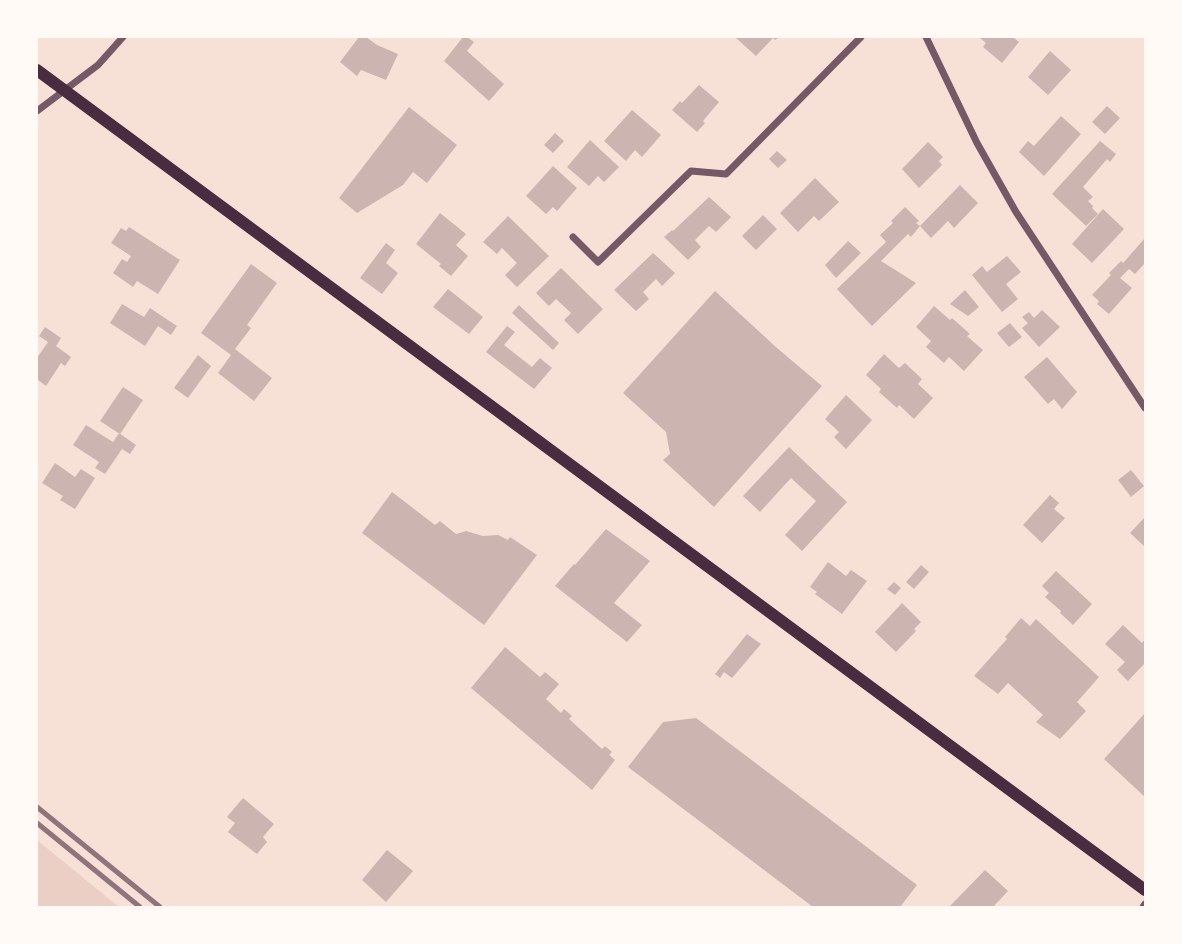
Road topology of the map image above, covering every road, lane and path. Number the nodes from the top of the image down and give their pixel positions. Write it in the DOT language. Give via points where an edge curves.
graph roads {
  1 [pos="123,37"];
  2 [pos="861,37"];
  3 [pos="926,37"];
  4 [pos="37,70"];
  5 [pos="64,90"];
  6 [pos="37,111"];
  7 [pos="572,237"];
  8 [pos="1145,408"];
  9 [pos="1145,890"];
  1 -- 5 [label="street" via="99,65"];
  2 -- 7 [label="street" via="726,174 691,172 598,262"];
  3 -- 8 [label="street" via="977,144 1016,212"];
  4 -- 5 [label="main road"];
  5 -- 6 [label="street"];
  5 -- 9 [label="main road"];
}
